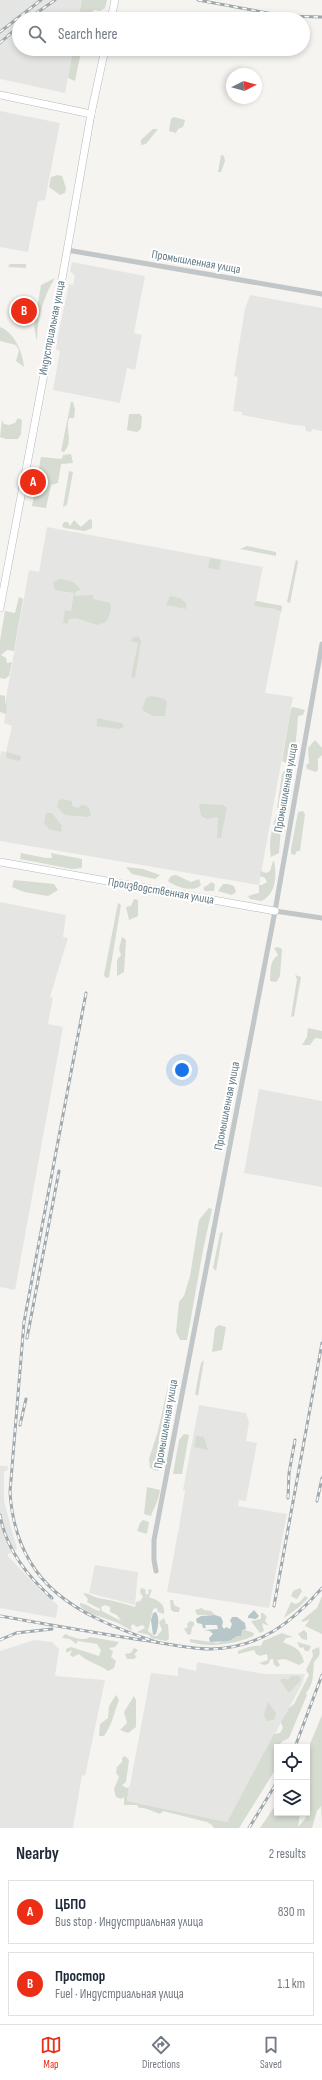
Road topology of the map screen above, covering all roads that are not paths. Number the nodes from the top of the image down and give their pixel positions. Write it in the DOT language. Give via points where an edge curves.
graph roads {
  1 [pos="115,0"];
  2 [pos="112,12"];
  3 [pos="103,56"];
  4 [pos="0,95"];
  5 [pos="91,114"];
  6 [pos="67,250"];
  7 [pos="322,294"];
  8 [pos="0,608"];
  9 [pos="322,644"];
  10 [pos="0,862"];
  11 [pos="275,911"];
  12 [pos="322,918"];
  13 [pos="156,1571"];
  1 -- 2 [label="main road"];
  3 -- 5 [label="main road, Индустриальная улица"];
  4 -- 5 [label="main road"];
  5 -- 6 [label="main road, Индустриальная улица"];
  6 -- 7 [label="street, Промышленная улица"];
  6 -- 8 [label="main road, Индустриальная улица"];
  9 -- 11 [label="street, Промышленная улица"];
  10 -- 11 [label="main road, Производственная улица"];
  11 -- 12 [label="street, Производственная улица"];
  11 -- 13 [label="street, Промышленная улица" via="154,1540"];
}
